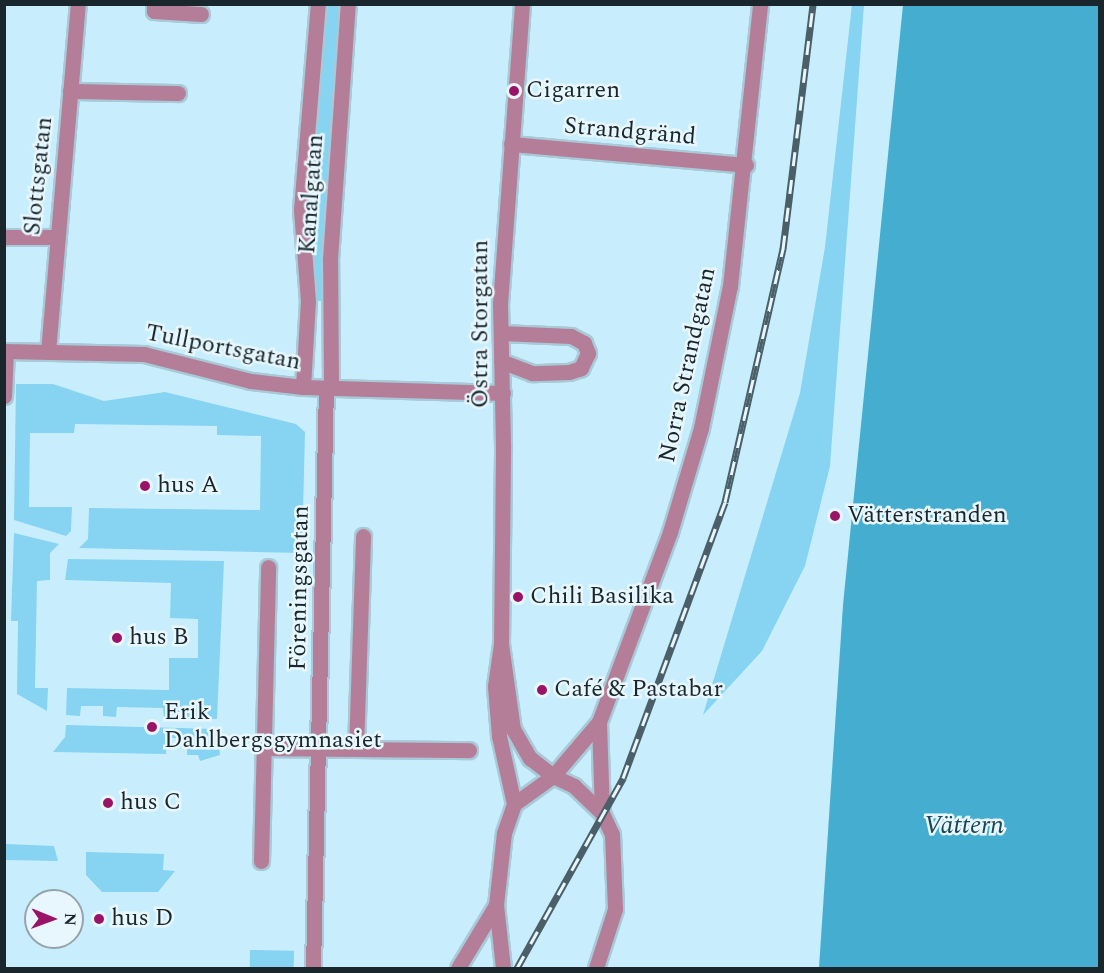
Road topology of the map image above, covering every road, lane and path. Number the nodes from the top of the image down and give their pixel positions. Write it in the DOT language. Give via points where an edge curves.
graph roads {
  1 [pos="78,4"];
  2 [pos="154,4"];
  3 [pos="318,4"];
  4 [pos="348,4"];
  5 [pos="522,4"];
  6 [pos="760,4"];
  7 [pos="201,14"];
  8 [pos="70,91"];
  9 [pos="178,93"];
  10 [pos="511,144"];
  11 [pos="746,165"];
  12 [pos="4,237"];
  13 [pos="56,237"];
  14 [pos="501,333"];
  15 [pos="5,351"];
  16 [pos="48,352"];
  17 [pos="501,361"];
  18 [pos="303,387"];
  19 [pos="328,387"];
  20 [pos="504,393"];
  21 [pos="4,396"];
  22 [pos="363,536"];
  23 [pos="268,567"];
  24 [pos="501,644"];
  25 [pos="599,722"];
  26 [pos="263,748"];
  27 [pos="319,748"];
  28 [pos="356,749"];
  29 [pos="470,750"];
  30 [pos="553,776"];
  31 [pos="514,804"];
  32 [pos="602,813"];
  33 [pos="261,861"];
  34 [pos="496,905"];
  35 [pos="313,969"];
  36 [pos="458,969"];
  37 [pos="503,969"];
  38 [pos="596,969"];
  1 -- 8 [label="street, Slottsgatan"];
  2 -- 7 [label="street" via="154,11"];
  3 -- 18 [label="street, Kanalgatan" via="301,209 308,301"];
  4 -- 19 [label="street, Kanalgatan" via="330,259"];
  5 -- 10 [label="street, Östra Storgatan"];
  6 -- 11 [label="street, Norra Strandgatan"];
  8 -- 9 [label="street"];
  8 -- 13 [label="street, Slottsgatan"];
  10 -- 11 [label="street, Strandgränd"];
  10 -- 14 [label="street, Östra Storgatan"];
  11 -- 25 [label="street, Norra Strandgatan" via="701,428 670,532"];
  12 -- 13 [label="street"];
  13 -- 16 [label="street, Slottsgatan"];
  14 -- 17 [label="street, Östra Storgatan"];
  14 -- 17 [label="street" via="571,336 584,343 588,353 581,368 569,372 532,373"];
  15 -- 16 [label="street, Tullportsgatan"];
  15 -- 21 [label="street"];
  16 -- 18 [label="street, Tullportsgatan" via="144,354 251,381"];
  17 -- 20 [label="street, Östra Storgatan"];
  18 -- 19 [label="street, Tullportsgatan"];
  19 -- 20 [label="street, Tullportsgatan"];
  19 -- 27 [label="street, Föreningsgatan"];
  20 -- 24 [label="street, Östra Storgatan"];
  22 -- 28 [label="street"];
  23 -- 26 [label="street"];
  24 -- 30 [label="street, Östra Storgatan" via="513,729 530,758"];
  24 -- 31 [label="street, Östra Storgatan" via="496,718"];
  25 -- 30 [label="street, Norra Strandgatan"];
  25 -- 32 [label="street, Norra Strandgatan"];
  26 -- 27 [label="street"];
  26 -- 33 [label="street"];
  27 -- 28 [label="street"];
  27 -- 35 [label="street, Föreningsgatan"];
  28 -- 29 [label="street"];
  30 -- 31 [label="street, Norra Strandgatan"];
  30 -- 32 [label="street, Östra Storgatan" via="574,786"];
  31 -- 34 [label="street" via="500,855"];
  32 -- 38 [label="street" via="612,834 617,881 611,932"];
  34 -- 36 [label="street"];
  34 -- 37 [label="street"];
}
